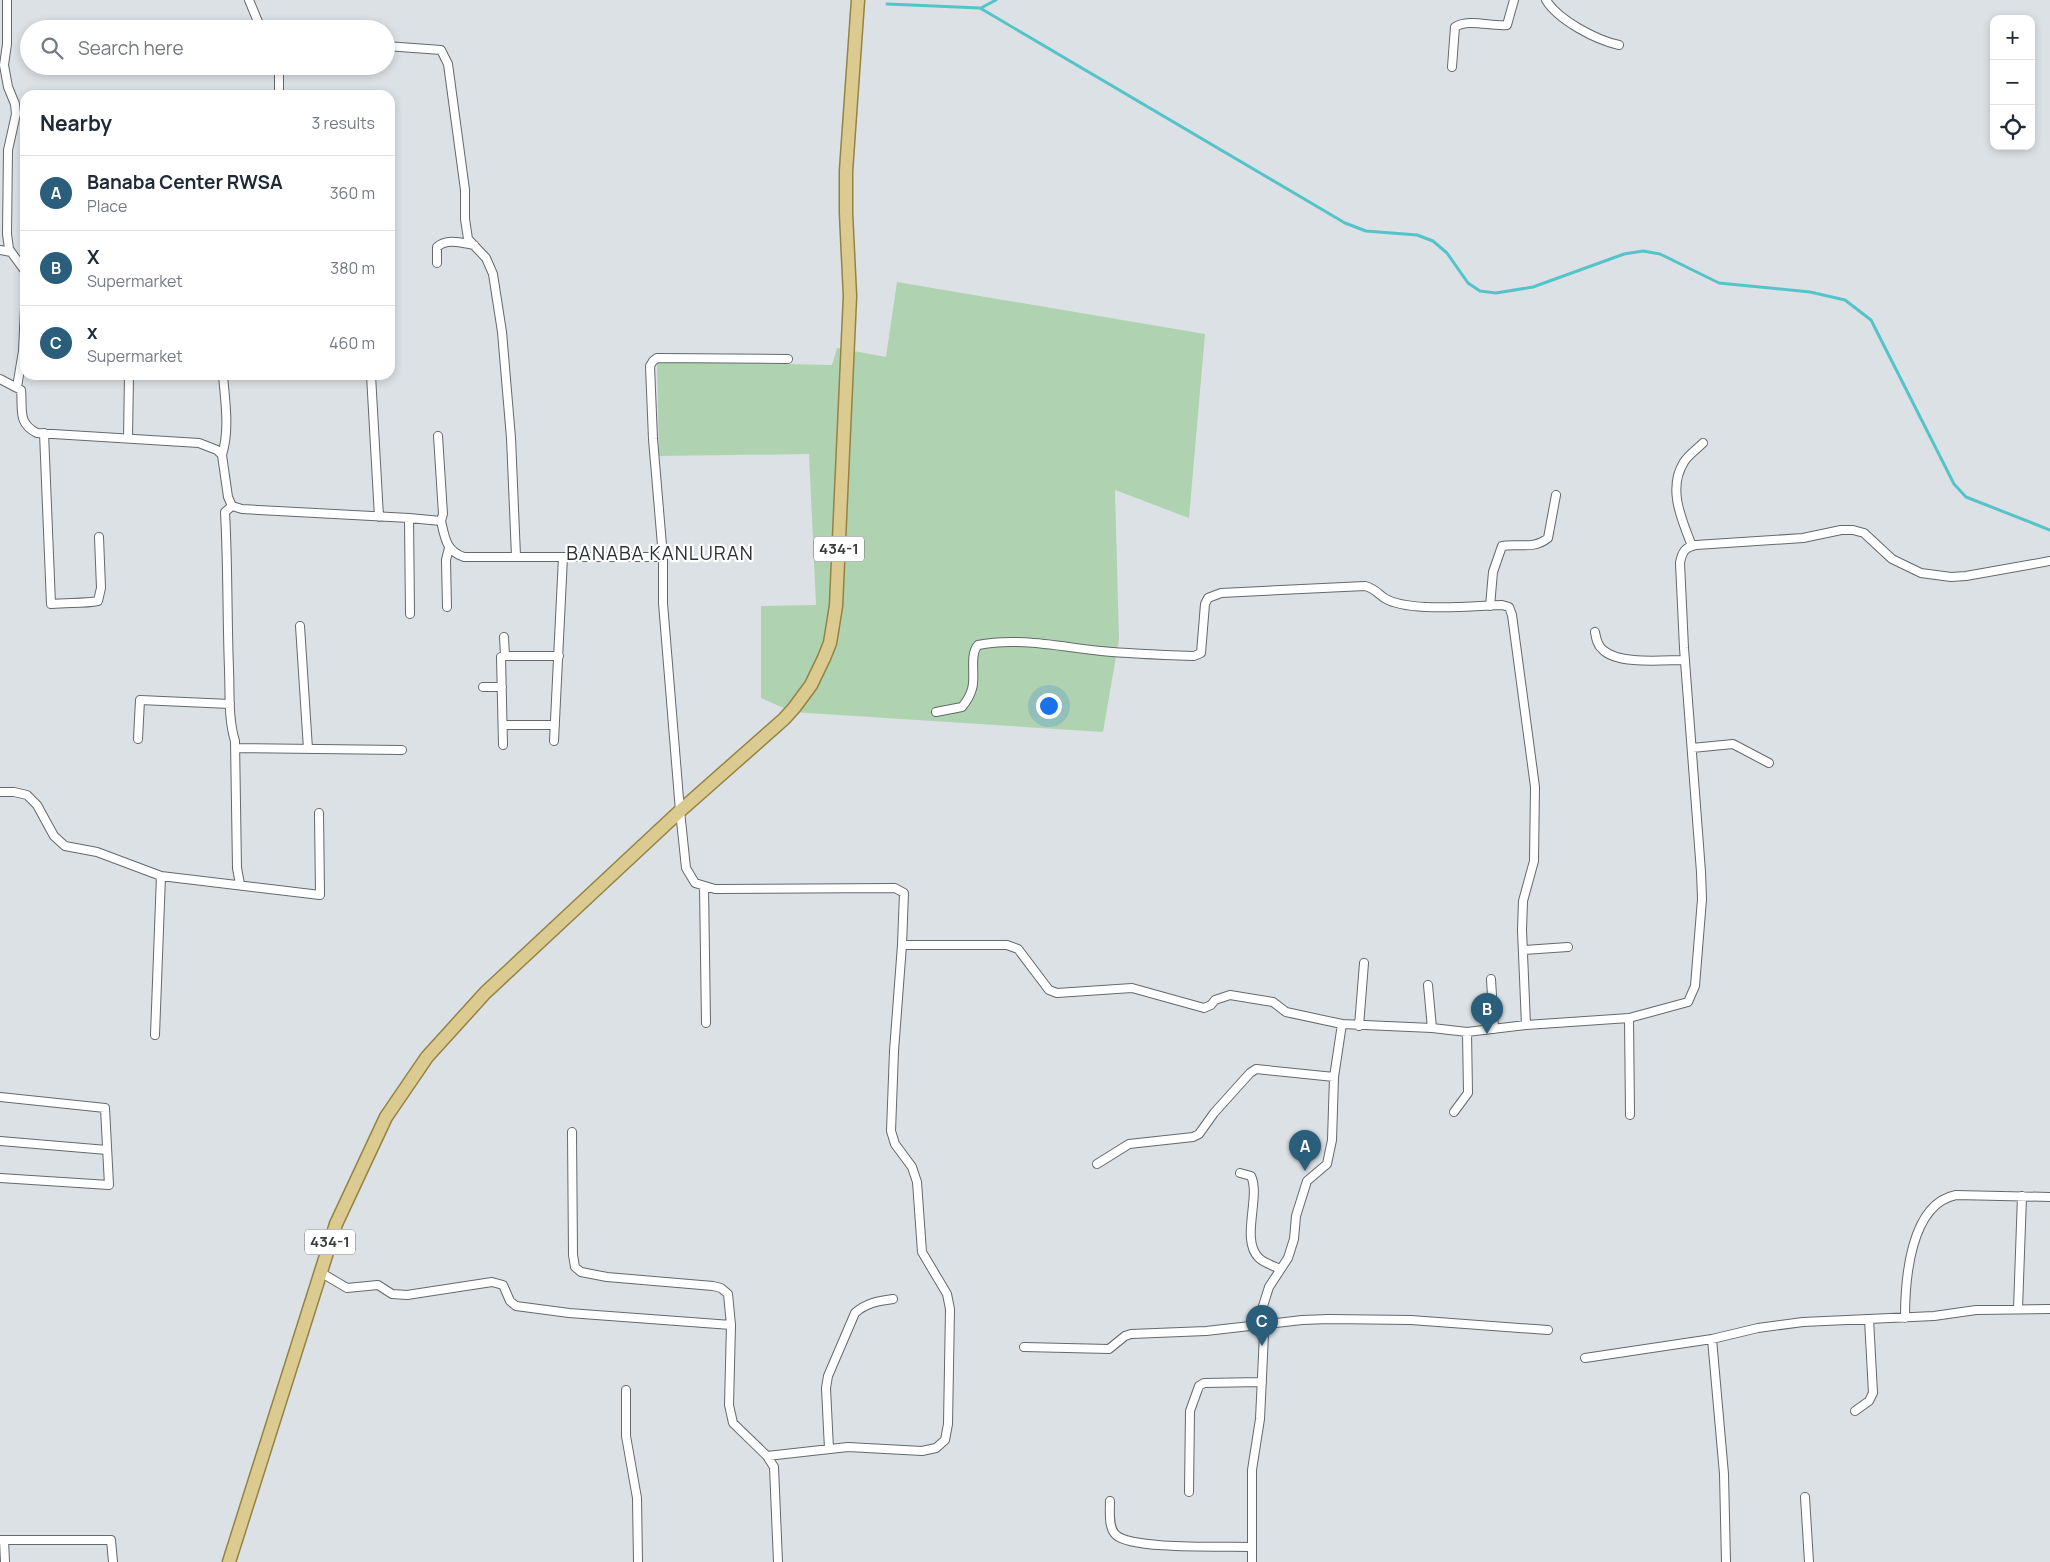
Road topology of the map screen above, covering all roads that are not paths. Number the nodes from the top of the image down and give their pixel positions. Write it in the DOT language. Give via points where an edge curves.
graph roads {
  1 [pos="7,0"];
  2 [pos="248,0"];
  3 [pos="858,0"];
  4 [pos="1514,0"];
  5 [pos="1546,0"];
  6 [pos="257,20"];
  7 [pos="1619,45"];
  8 [pos="395,46"];
  9 [pos="1452,67"];
  10 [pos="279,75"];
  11 [pos="279,90"];
  12 [pos="474,245"];
  13 [pos="0,250"];
  14 [pos="11,252"];
  15 [pos="437,263"];
  16 [pos="20,264"];
  17 [pos="788,359"];
  18 [pos="20,369"];
  19 [pos="0,379"];
  20 [pos="129,380"];
  21 [pos="223,380"];
  22 [pos="371,380"];
  23 [pos="17,387"];
  24 [pos="44,433"];
  25 [pos="438,436"];
  26 [pos="128,438"];
  27 [pos="1703,443"];
  28 [pos="222,455"];
  29 [pos="1556,495"];
  30 [pos="232,506"];
  31 [pos="379,517"];
  32 [pos="410,518"];
  33 [pos="441,521"];
  34 [pos="99,537"];
  35 [pos="1692,546"];
  36 [pos="449,548"];
  37 [pos="516,556"];
  38 [pos="563,557"];
  39 [pos="663,557"];
  40 [pos="2050,560"];
  41 [pos="446,606"];
  42 [pos="1490,606"];
  43 [pos="410,614"];
  44 [pos="300,626"];
  45 [pos="1595,632"];
  46 [pos="504,637"];
  47 [pos="505,656"];
  48 [pos="559,656"];
  49 [pos="1685,660"];
  50 [pos="483,687"];
  51 [pos="502,687"];
  52 [pos="230,704"];
  53 [pos="936,712"];
  54 [pos="503,725"];
  55 [pos="555,725"];
  56 [pos="138,739"];
  57 [pos="554,741"];
  58 [pos="503,745"];
  59 [pos="235,748"];
  60 [pos="1692,748"];
  61 [pos="308,749"];
  62 [pos="402,750"];
  63 [pos="1769,763"];
  64 [pos="0,792"];
  65 [pos="680,811"];
  66 [pos="320,813"];
  67 [pos="161,876"];
  68 [pos="240,884"];
  69 [pos="704,886"];
  70 [pos="902,945"];
  71 [pos="1568,947"];
  72 [pos="1523,950"];
  73 [pos="1364,963"];
  74 [pos="1491,979"];
  75 [pos="1428,986"];
  76 [pos="1629,1018"];
  77 [pos="706,1024"];
  78 [pos="1342,1024"];
  79 [pos="1526,1024"];
  80 [pos="1359,1026"];
  81 [pos="1432,1028"];
  82 [pos="1494,1029"];
  83 [pos="1467,1032"];
  84 [pos="155,1036"];
  85 [pos="1334,1077"];
  86 [pos="0,1097"];
  87 [pos="1454,1112"];
  88 [pos="1630,1115"];
  89 [pos="572,1132"];
  90 [pos="0,1141"];
  91 [pos="107,1150"];
  92 [pos="1097,1164"];
  93 [pos="1240,1173"];
  94 [pos="0,1178"];
  95 [pos="2022,1196"];
  96 [pos="2050,1197"];
  97 [pos="1280,1269"];
  98 [pos="320,1272"];
  99 [pos="893,1299"];
  100 [pos="2018,1309"];
  101 [pos="2050,1309"];
  102 [pos="1904,1318"];
  103 [pos="1869,1319"];
  104 [pos="730,1325"];
  105 [pos="1264,1325"];
  106 [pos="1548,1330"];
  107 [pos="1712,1338"];
  108 [pos="1024,1347"];
  109 [pos="1585,1358"];
  110 [pos="1262,1382"];
  111 [pos="626,1390"];
  112 [pos="1854,1411"];
  113 [pos="829,1449"];
  114 [pos="767,1456"];
  115 [pos="1189,1492"];
  116 [pos="1806,1497"];
  117 [pos="1110,1501"];
  118 [pos="2,1540"];
  119 [pos="1252,1547"];
  120 [pos="5,1562"];
  121 [pos="112,1562"];
  122 [pos="229,1562"];
  123 [pos="638,1562"];
  124 [pos="778,1562"];
  125 [pos="1252,1562"];
  126 [pos="1726,1562"];
  127 [pos="1809,1562"];
  1 -- 14 [label="street" via="4,65 16,114 8,150 7,234"];
  2 -- 6 [label="street"];
  3 -- 65 [label="main road, 434-1" via="846,171 850,296 834,624 830,643 818,672 794,708"];
  4 -- 9 [label="street" via="1507,25 1465,23 1455,27"];
  5 -- 7 [label="street" via="1551,8 1592,36"];
  8 -- 12 [label="street" via="433,48 441,50 445,56 465,190 465,220 468,239"];
  10 -- 11 [label="street"];
  12 -- 15 [label="street" via="440,244"];
  12 -- 37 [label="street" via="486,258 493,274 502,332"];
  13 -- 14 [label="street"];
  14 -- 16 [label="street"];
  17 -- 39 [label="street" via="657,358 652,361 652,439"];
  18 -- 23 [label="street"];
  19 -- 23 [label="street"];
  20 -- 26 [label="street"];
  21 -- 28 [label="street" via="226,434"];
  22 -- 31 [label="street"];
  23 -- 24 [label="street" via="24,422 37,433"];
  24 -- 26 [label="street"];
  24 -- 34 [label="street" via="52,604 98,601 101,588"];
  25 -- 33 [label="street" via="443,505"];
  26 -- 28 [label="street" via="199,443"];
  27 -- 35 [label="street" via="1685,460 1676,482 1679,512"];
  28 -- 30 [label="street"];
  29 -- 42 [label="street" via="1548,538 1540,544 1526,547 1502,546 1493,572"];
  30 -- 31 [label="street"];
  30 -- 52 [label="street" via="225,512"];
  31 -- 32 [label="street"];
  32 -- 33 [label="street"];
  32 -- 43 [label="street"];
  33 -- 36 [label="street"];
  35 -- 40 [label="street" via="1803,538 1853,530 1864,533 1892,559 1921,573 1966,576"];
  35 -- 49 [label="street" via="1684,551 1680,563"];
  36 -- 37 [label="street" via="464,556"];
  36 -- 41 [label="street"];
  37 -- 38 [label="street"];
  38 -- 39 [label="street"];
  38 -- 48 [label="street"];
  39 -- 65 [label="street" via="663,603"];
  42 -- 53 [label="street" via="1407,605 1388,600 1374,588 1365,586 1221,593 1208,598 1205,604 1201,653 1194,656 1104,652 1020,642 978,645 975,648 973,688 968,699 962,707"];
  42 -- 72 [label="street" via="1502,605 1512,615 1535,787 1534,861 1523,901"];
  44 -- 61 [label="street"];
  45 -- 49 [label="street" via="1603,650 1615,657"];
  46 -- 47 [label="street"];
  47 -- 48 [label="street"];
  47 -- 51 [label="street" via="501,658"];
  48 -- 55 [label="street"];
  49 -- 60 [label="street"];
  50 -- 51 [label="street"];
  51 -- 54 [label="street"];
  52 -- 56 [label="street" via="140,700"];
  52 -- 59 [label="street"];
  54 -- 55 [label="street"];
  54 -- 58 [label="street"];
  55 -- 57 [label="street"];
  59 -- 61 [label="street"];
  59 -- 68 [label="street"];
  60 -- 63 [label="street" via="1733,744"];
  60 -- 76 [label="street" via="1702,899 1695,986 1688,1002 1682,1005"];
  61 -- 62 [label="street"];
  64 -- 67 [label="street" via="27,795 37,804 54,836 64,846 97,852"];
  65 -- 69 [label="street" via="686,868 695,883"];
  65 -- 98 [label="main road, 434-1" via="484,993 427,1057 386,1117 336,1224"];
  66 -- 68 [label="street" via="320,895"];
  67 -- 68 [label="street"];
  67 -- 84 [label="street"];
  69 -- 70 [label="street" via="714,889 895,888 904,893"];
  69 -- 77 [label="street"];
  70 -- 78 [label="street" via="1007,945 1018,949 1049,990 1058,993 1132,988 1204,1008 1230,995 1273,1002 1286,1012"];
  70 -- 113 [label="street" via="891,1131 917,1182 922,1252 949,1302 948,1424 945,1440 936,1448 922,1451"];
  71 -- 72 [label="street"];
  72 -- 79 [label="street"];
  73 -- 80 [label="street"];
  74 -- 82 [label="street"];
  75 -- 81 [label="street"];
  76 -- 79 [label="street"];
  76 -- 88 [label="street"];
  78 -- 80 [label="street"];
  78 -- 85 [label="street"];
  79 -- 82 [label="street"];
  80 -- 81 [label="street"];
  81 -- 83 [label="street"];
  82 -- 83 [label="street"];
  83 -- 87 [label="street" via="1468,1093"];
  85 -- 92 [label="street" via="1256,1070 1199,1134 1129,1144"];
  85 -- 97 [label="street" via="1332,1140 1327,1164 1306,1181 1296,1216 1294,1240"];
  86 -- 91 [label="street" via="105,1108"];
  89 -- 104 [label="street" via="575,1267 581,1272 607,1277 722,1288 728,1294"];
  90 -- 91 [label="street"];
  91 -- 94 [label="street" via="109,1185"];
  93 -- 97 [label="street" via="1251,1176 1255,1184 1252,1246 1258,1258"];
  95 -- 96 [label="street"];
  95 -- 100 [label="street"];
  95 -- 102 [label="street" via="1956,1195 1947,1197 1928,1212 1908,1263"];
  97 -- 105 [label="street" via="1263,1306"];
  98 -- 104 [label="street" via="347,1288 378,1285 392,1294 492,1282 503,1285 510,1302 516,1306"];
  98 -- 122 [label="main road, 434-1"];
  99 -- 113 [label="street" via="875,1302 855,1313 828,1376"];
  100 -- 101 [label="street"];
  100 -- 102 [label="street"];
  102 -- 103 [label="street"];
  103 -- 107 [label="street" via="1803,1322"];
  103 -- 112 [label="street" via="1873,1393"];
  104 -- 114 [label="street" via="729,1405 733,1423"];
  105 -- 106 [label="street" via="1302,1320 1411,1320"];
  105 -- 108 [label="street" via="1131,1334 1109,1349"];
  105 -- 110 [label="street"];
  107 -- 109 [label="street"];
  107 -- 126 [label="street" via="1724,1474"];
  110 -- 115 [label="street" via="1204,1383 1199,1386 1190,1411"];
  110 -- 119 [label="street" via="1252,1470"];
  111 -- 123 [label="street" via="626,1436 637,1498"];
  113 -- 114 [label="street"];
  114 -- 124 [label="street" via="776,1478"];
  116 -- 127 [label="street"];
  117 -- 119 [label="street" via="1112,1530 1116,1536 1139,1544"];
  118 -- 120 [label="street"];
  118 -- 121 [label="street" via="111,1540"];
  119 -- 125 [label="street"];
}
